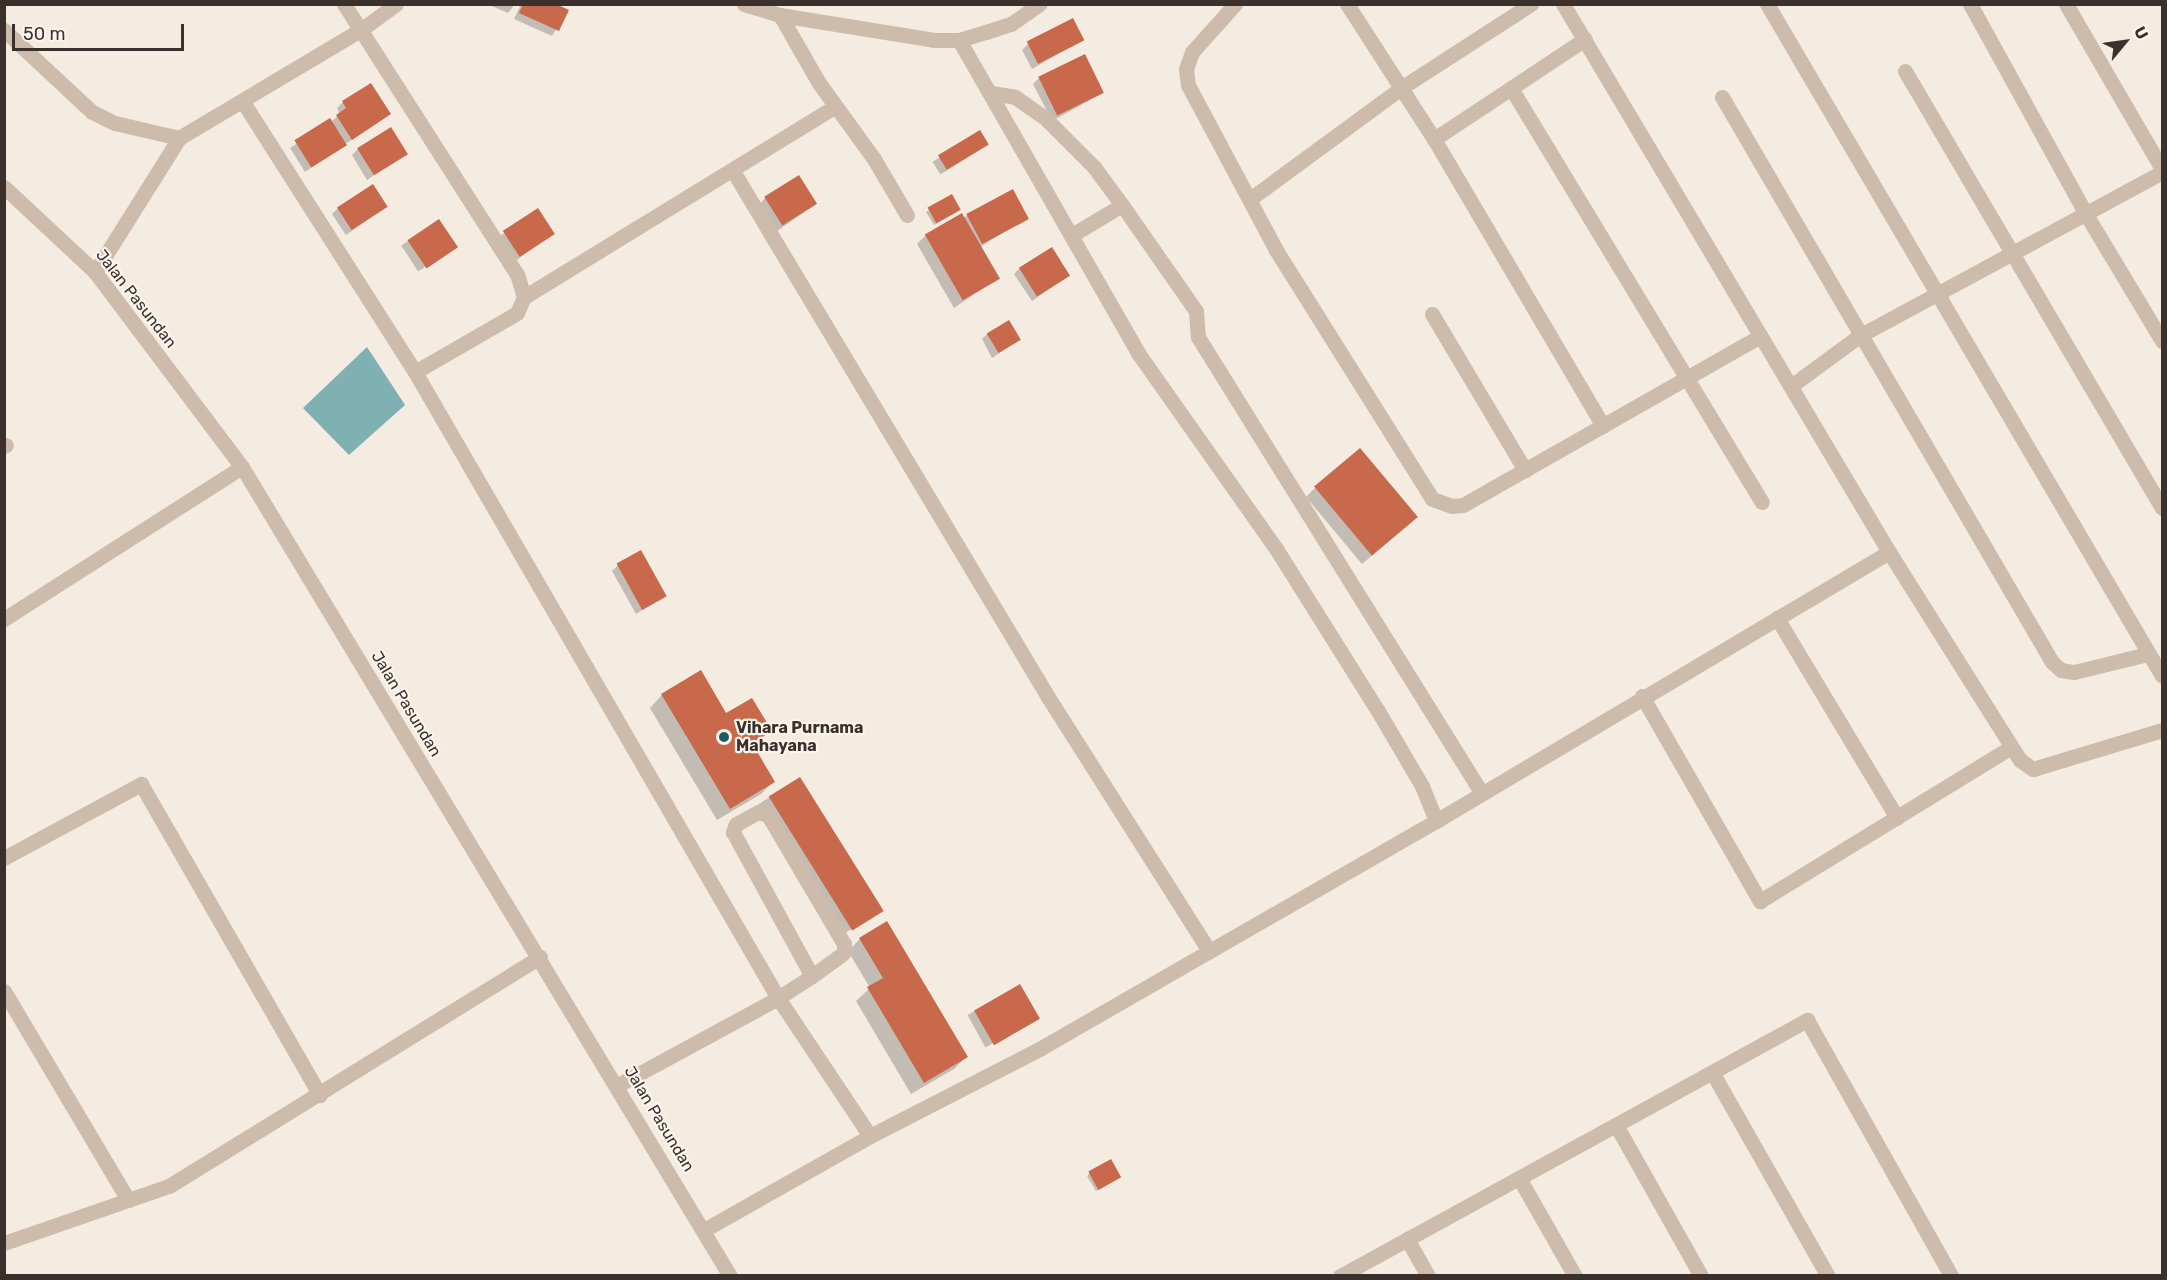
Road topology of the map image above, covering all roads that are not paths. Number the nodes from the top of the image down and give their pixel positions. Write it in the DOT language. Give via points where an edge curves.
graph roads {
  1 [pos="344,4"];
  2 [pos="396,4"];
  3 [pos="744,4"];
  4 [pos="1040,4"];
  5 [pos="1234,4"];
  6 [pos="1347,4"];
  7 [pos="1531,4"];
  8 [pos="1563,4"];
  9 [pos="1767,4"];
  10 [pos="1970,4"];
  11 [pos="2066,4"];
  12 [pos="780,15"];
  13 [pos="362,29"];
  14 [pos="4,30"];
  15 [pos="1585,39"];
  16 [pos="959,40"];
  17 [pos="1905,71"];
  18 [pos="1401,88"];
  19 [pos="1511,88"];
  20 [pos="991,93"];
  21 [pos="1722,97"];
  22 [pos="243,102"];
  23 [pos="834,107"];
  24 [pos="179,138"];
  25 [pos="1434,139"];
  26 [pos="733,171"];
  27 [pos="2163,171"];
  28 [pos="4,187"];
  29 [pos="1250,199"];
  30 [pos="1122,205"];
  31 [pos="907,215"];
  32 [pos="2087,216"];
  33 [pos="1072,235"];
  34 [pos="2013,256"];
  35 [pos="95,272"];
  36 [pos="1938,292"];
  37 [pos="524,297"];
  38 [pos="1432,314"];
  39 [pos="1760,336"];
  40 [pos="1859,336"];
  41 [pos="2163,341"];
  42 [pos="415,372"];
  43 [pos="1688,379"];
  44 [pos="1791,386"];
  45 [pos="1603,426"];
  46 [pos="242,467"];
  47 [pos="1525,470"];
  48 [pos="1762,502"];
  49 [pos="2163,508"];
  50 [pos="1888,552"];
  51 [pos="1777,618"];
  52 [pos="4,619"];
  53 [pos="2148,654"];
  54 [pos="2163,676"];
  55 [pos="1642,696"];
  56 [pos="2163,730"];
  57 [pos="2011,747"];
  58 [pos="1481,792"];
  59 [pos="1897,818"];
  60 [pos="1436,821"];
  61 [pos="4,858"];
  62 [pos="1209,951"];
  63 [pos="540,957"];
  64 [pos="812,976"];
  65 [pos="4,991"];
  66 [pos="778,998"];
  67 [pos="1712,1072"];
  68 [pos="618,1085"];
  69 [pos="320,1095"];
  70 [pos="1616,1125"];
  71 [pos="870,1136"];
  72 [pos="1519,1178"];
  73 [pos="128,1200"];
  74 [pos="704,1230"];
  75 [pos="1407,1239"];
  76 [pos="4,1243"];
  77 [pos="724,1273"];
  78 [pos="1340,1275"];
  79 [pos="1428,1275"];
  80 [pos="1575,1275"];
  81 [pos="1701,1275"];
  82 [pos="1828,1275"];
  83 [pos="1951,1275"];
  1 -- 13 [label="street"];
  2 -- 13 [label="street"];
  3 -- 12 [label="street"];
  4 -- 16 [label="street" via="1011,24"];
  5 -- 29 [label="street" via="1192,52 1186,76"];
  6 -- 18 [label="street"];
  7 -- 18 [label="street"];
  8 -- 15 [label="street"];
  9 -- 36 [label="street"];
  10 -- 32 [label="street"];
  11 -- 27 [label="street"];
  12 -- 16 [label="street" via="934,40"];
  12 -- 23 [label="street"];
  13 -- 22 [label="street"];
  13 -- 37 [label="street" via="517,274"];
  14 -- 24 [label="street" via="92,112 115,123"];
  15 -- 19 [label="street"];
  15 -- 39 [label="street"];
  16 -- 20 [label="street"];
  17 -- 34 [label="street"];
  18 -- 25 [label="street"];
  18 -- 29 [label="street"];
  19 -- 25 [label="street"];
  19 -- 43 [label="street"];
  20 -- 30 [label="street" via="1015,97 1044,117 1094,167"];
  20 -- 33 [label="street"];
  21 -- 40 [label="street"];
  22 -- 24 [label="street"];
  22 -- 42 [label="street"];
  23 -- 26 [label="street"];
  23 -- 31 [label="street" via="874,159"];
  24 -- 35 [label="street"];
  25 -- 45 [label="street"];
  26 -- 37 [label="street"];
  26 -- 62 [label="street" via="1048,697"];
  27 -- 32 [label="street"];
  28 -- 35 [label="street, Jalan Pasundan"];
  29 -- 47 [label="street" via="1276,250 1432,498 1452,506 1462,504"];
  30 -- 33 [label="street"];
  30 -- 58 [label="street" via="1196,311 1198,337"];
  32 -- 34 [label="street"];
  32 -- 41 [label="street"];
  33 -- 60 [label="street" via="1138,353 1275,547 1378,711 1422,786"];
  34 -- 36 [label="street"];
  34 -- 49 [label="street"];
  35 -- 46 [label="street, Jalan Pasundan"];
  36 -- 40 [label="street"];
  36 -- 53 [label="street"];
  37 -- 42 [label="street" via="517,313"];
  38 -- 47 [label="street"];
  39 -- 43 [label="street"];
  39 -- 44 [label="street"];
  40 -- 44 [label="street"];
  40 -- 53 [label="street" via="2052,662 2061,670 2074,672"];
  42 -- 66 [label="street"];
  43 -- 45 [label="street"];
  43 -- 48 [label="street"];
  44 -- 50 [label="street"];
  45 -- 47 [label="street"];
  46 -- 52 [label="street"];
  46 -- 63 [label="street, Jalan Pasundan"];
  50 -- 51 [label="street"];
  50 -- 57 [label="street"];
  51 -- 55 [label="street"];
  51 -- 59 [label="street"];
  53 -- 54 [label="street"];
  55 -- 58 [label="street"];
  55 -- 59 [label="street" via="1760,901"];
  56 -- 57 [label="street" via="2033,769"];
  57 -- 59 [label="street"];
  58 -- 60 [label="street"];
  60 -- 62 [label="street"];
  61 -- 69 [label="street" via="141,784"];
  62 -- 71 [label="street" via="1041,1048"];
  63 -- 68 [label="street, Jalan Pasundan"];
  63 -- 69 [label="street"];
  64 -- 64 [label="street" via="841,956 844,944 768,815 758,812 736,824 733,832"];
  64 -- 66 [label="street"];
  65 -- 73 [label="street"];
  66 -- 68 [label="street"];
  66 -- 71 [label="street"];
  67 -- 70 [label="street"];
  67 -- 82 [label="street"];
  67 -- 83 [label="street" via="1807,1020"];
  68 -- 74 [label="street, Jalan Pasundan"];
  69 -- 73 [label="street" via="169,1186"];
  70 -- 72 [label="street"];
  70 -- 81 [label="street"];
  71 -- 74 [label="street"];
  72 -- 75 [label="street"];
  72 -- 80 [label="street"];
  73 -- 76 [label="street"];
  74 -- 77 [label="street, Jalan Pasundan"];
  75 -- 78 [label="street"];
  75 -- 79 [label="street"];
}
